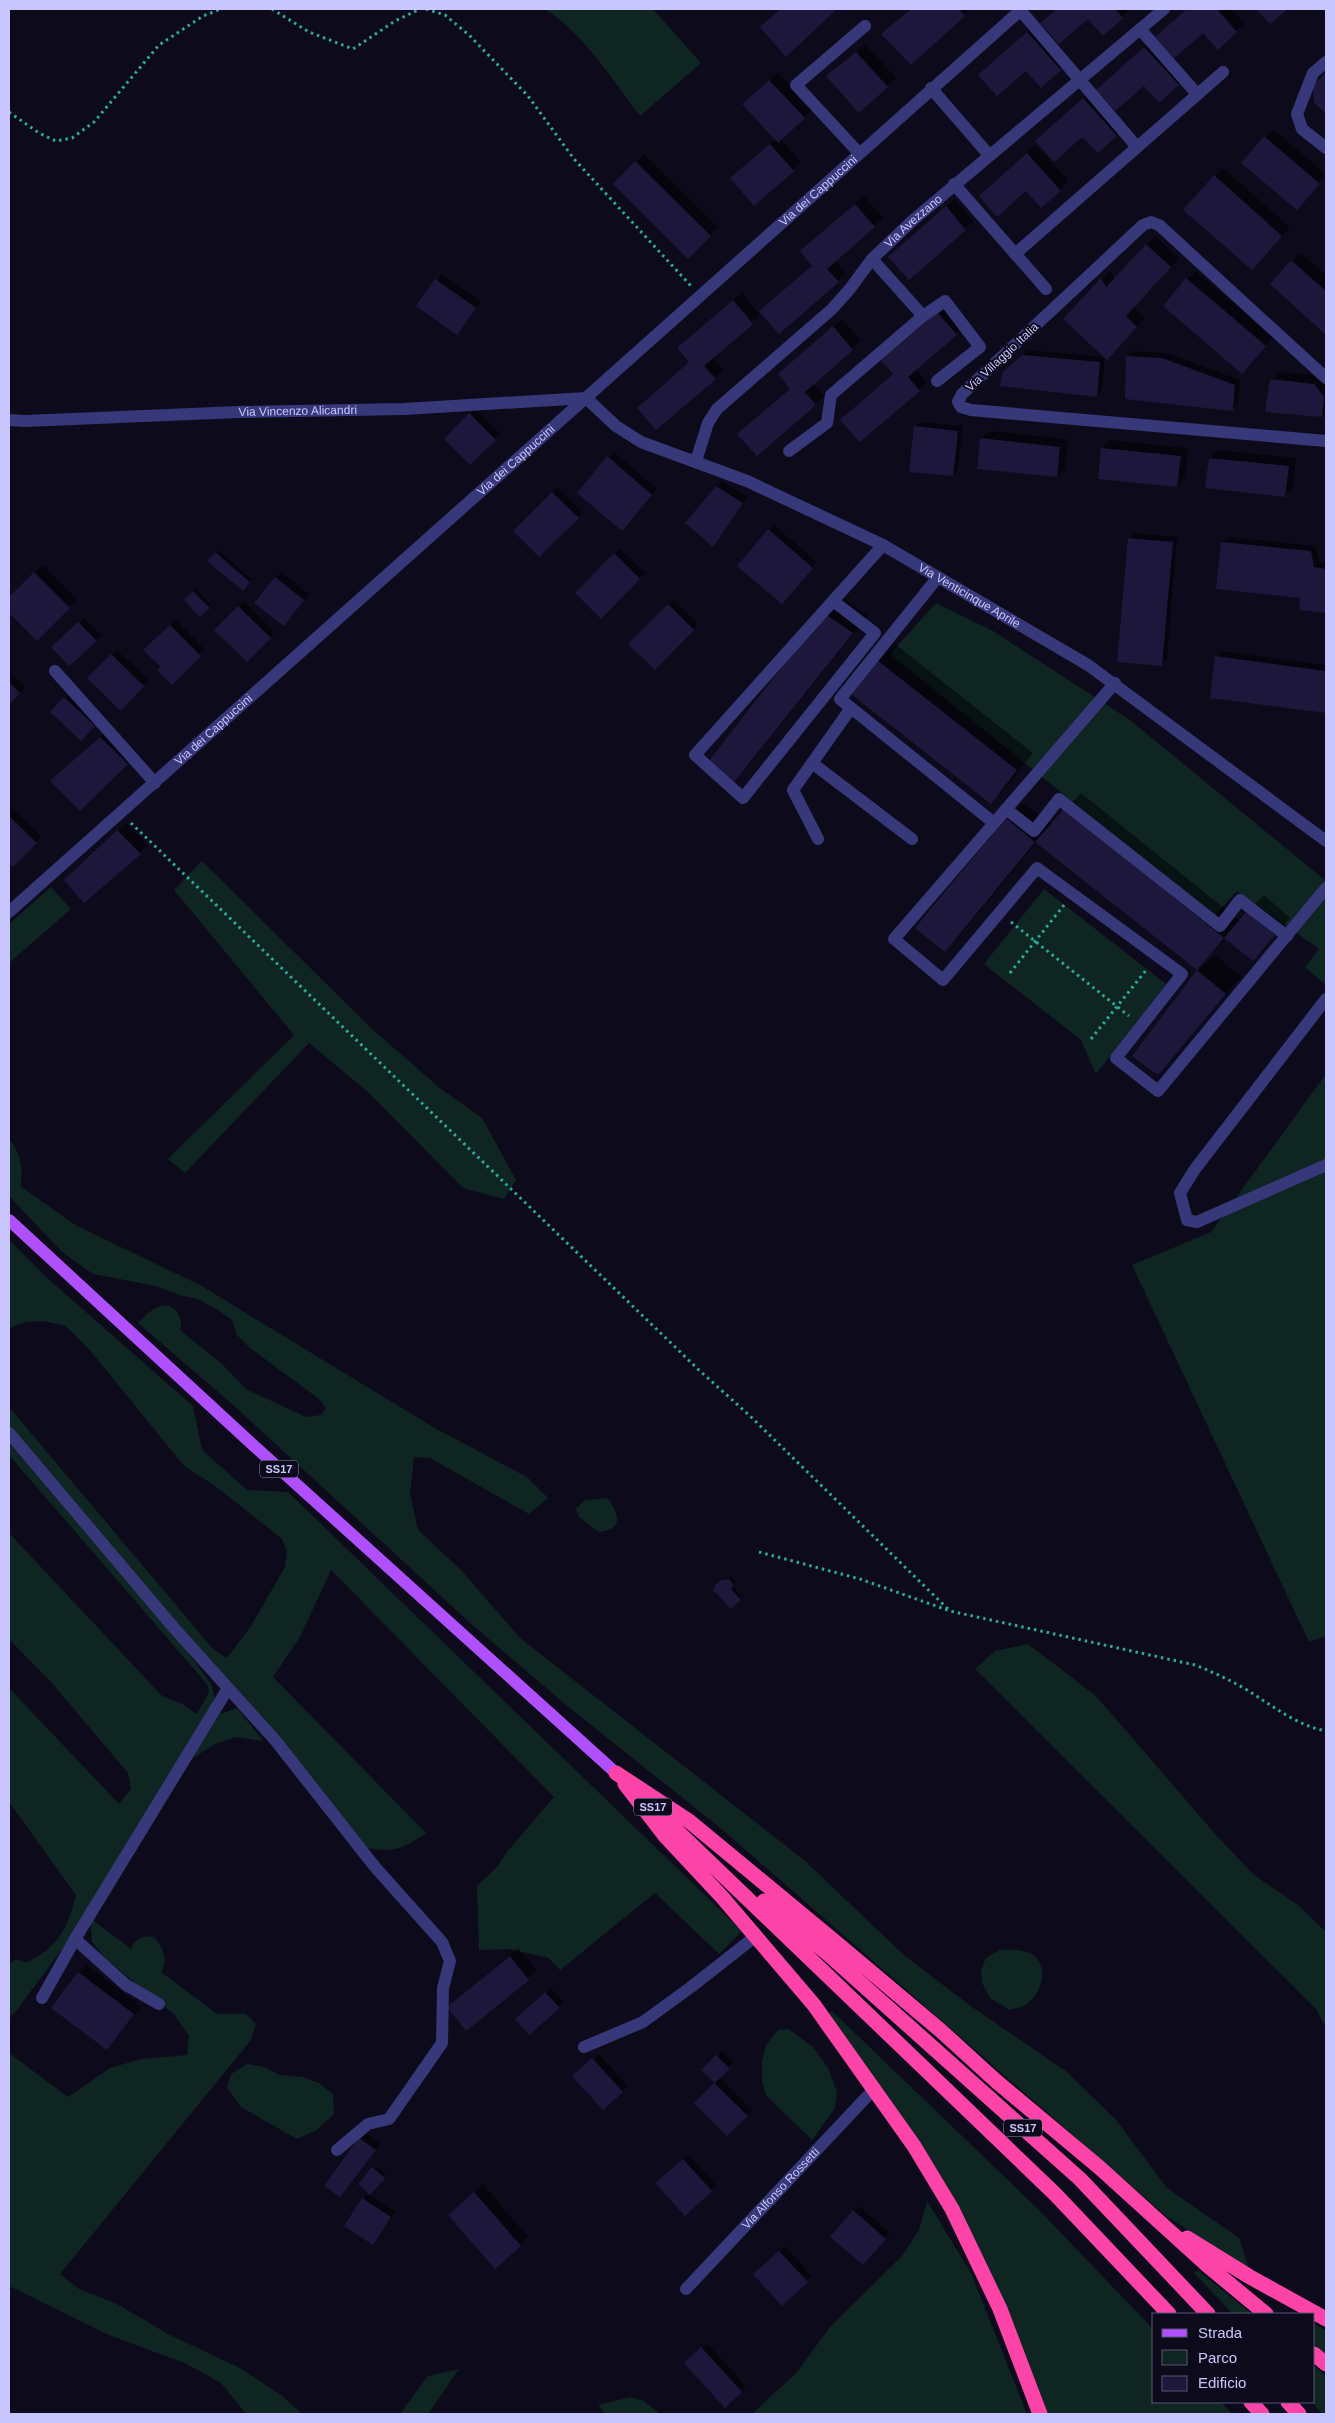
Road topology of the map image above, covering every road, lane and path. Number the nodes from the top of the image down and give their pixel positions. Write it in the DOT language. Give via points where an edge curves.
graph roads {
  1 [pos="221,9"];
  2 [pos="272,9"];
  3 [pos="420,9"];
  4 [pos="426,9"];
  5 [pos="1021,9"];
  6 [pos="1164,9"];
  7 [pos="865,26"];
  8 [pos="1140,29"];
  9 [pos="1326,62"];
  10 [pos="1223,72"];
  11 [pos="1078,81"];
  12 [pos="931,88"];
  13 [pos="1197,94"];
  14 [pos="9,112"];
  15 [pos="1137,148"];
  16 [pos="1326,148"];
  17 [pos="859,153"];
  18 [pos="989,155"];
  19 [pos="954,184"];
  20 [pos="1015,254"];
  21 [pos="872,259"];
  22 [pos="1046,289"];
  23 [pos="699,296"];
  24 [pos="923,316"];
  25 [pos="1326,378"];
  26 [pos="937,381"];
  27 [pos="586,398"];
  28 [pos="9,420"];
  29 [pos="1326,441"];
  30 [pos="789,451"];
  31 [pos="696,461"];
  32 [pos="883,546"];
  33 [pos="938,577"];
  34 [pos="833,602"];
  35 [pos="55,671"];
  36 [pos="1115,683"];
  37 [pos="851,708"];
  38 [pos="812,763"];
  39 [pos="154,783"];
  40 [pos="1006,809"];
  41 [pos="121,813"];
  42 [pos="994,823"];
  43 [pos="818,838"];
  44 [pos="912,838"];
  45 [pos="1326,841"];
  46 [pos="1326,888"];
  47 [pos="1072,894"];
  48 [pos="9,912"];
  49 [pos="999,913"];
  50 [pos="1286,936"];
  51 [pos="1035,941"];
  52 [pos="1157,956"];
  53 [pos="1010,973"];
  54 [pos="1326,999"];
  55 [pos="1117,1006"];
  56 [pos="1141,1026"];
  57 [pos="1091,1039"];
  58 [pos="1326,1165"];
  59 [pos="9,1220"];
  60 [pos="9,1433"];
  61 [pos="759,1552"];
  62 [pos="950,1611"];
  63 [pos="227,1690"];
  64 [pos="1326,1731"];
  65 [pos="616,1773"];
  66 [pos="689,1840"];
  67 [pos="756,1936"];
  68 [pos="75,1939"];
  69 [pos="42,1998"];
  70 [pos="159,2004"];
  71 [pos="584,2047"];
  72 [pos="875,2088"];
  73 [pos="337,2150"];
  74 [pos="1154,2217"];
  75 [pos="686,2289"];
  76 [pos="1168,2313"];
  77 [pos="1207,2313"];
  78 [pos="1265,2313"];
  79 [pos="1326,2319"];
  80 [pos="1315,2355"];
  81 [pos="1326,2364"];
  82 [pos="1252,2403"];
  83 [pos="1289,2403"];
  84 [pos="1040,2414"];
  85 [pos="1262,2414"];
  86 [pos="1299,2414"];
  1 -- 14 [label="path" via="203,16 159,45 94,122 72,138 56,141"];
  2 -- 3 [label="path" via="309,32 353,49 395,21"];
  4 -- 23 [label="path" via="445,15 469,35 528,96 574,159"];
  5 -- 11 [label="street"];
  5 -- 12 [label="street, Via dei Cappuccini"];
  6 -- 8 [label="street, Via Avezzano"];
  7 -- 17 [label="street" via="796,85"];
  8 -- 11 [label="street, Via Avezzano"];
  8 -- 13 [label="street"];
  9 -- 16 [label="street" via="1313,73 1297,114 1302,129"];
  10 -- 13 [label="street"];
  11 -- 15 [label="street"];
  11 -- 18 [label="street, Via Avezzano"];
  12 -- 17 [label="street, Via dei Cappuccini"];
  12 -- 18 [label="street"];
  13 -- 15 [label="street"];
  15 -- 20 [label="street"];
  17 -- 23 [label="street, Via dei Cappuccini"];
  18 -- 19 [label="street, Via Avezzano"];
  19 -- 20 [label="street"];
  19 -- 21 [label="street, Via Avezzano"];
  20 -- 22 [label="street"];
  21 -- 24 [label="street"];
  21 -- 31 [label="street, Via Avezzano" via="832,309 717,409 708,423"];
  23 -- 27 [label="street, Via dei Cappuccini"];
  24 -- 26 [label="street" via="945,300 980,347"];
  24 -- 30 [label="street" via="831,395 827,423"];
  25 -- 29 [label="street, Via Villaggio Italia" via="1151,222 1143,225 962,394 958,402 961,407 971,410"];
  27 -- 28 [label="street, Via Vincenzo Alicandri" via="404,409"];
  27 -- 31 [label="street, Via Venticinque Aprile" via="616,426 641,442"];
  27 -- 39 [label="street, Via dei Cappuccini"];
  31 -- 32 [label="street, Via Venticinque Aprile" via="804,506"];
  32 -- 33 [label="street, Via Venticinque Aprile"];
  32 -- 34 [label="street"];
  33 -- 36 [label="street, Via Venticinque Aprile"];
  33 -- 37 [label="street" via="840,699"];
  34 -- 34 [label="street" via="695,755 743,798 875,633"];
  35 -- 39 [label="street"];
  36 -- 40 [label="street"];
  36 -- 45 [label="street, Via Venticinque Aprile"];
  37 -- 38 [label="street"];
  37 -- 42 [label="street"];
  38 -- 43 [label="street" via="793,790"];
  38 -- 44 [label="street"];
  39 -- 41 [label="street, Via dei Cappuccini"];
  40 -- 42 [label="street"];
  40 -- 50 [label="street" via="1034,831 1059,799 1220,926 1240,900"];
  41 -- 48 [label="street, Via dei Cappuccini"];
  41 -- 62 [label="path"];
  42 -- 49 [label="street" via="894,939 943,980"];
  46 -- 50 [label="street"];
  47 -- 49 [label="street" via="1037,868"];
  47 -- 51 [label="path"];
  47 -- 52 [label="street"];
  49 -- 51 [label="path"];
  50 -- 56 [label="street" via="1158,1091 1116,1058"];
  51 -- 53 [label="path"];
  51 -- 55 [label="path"];
  52 -- 55 [label="path"];
  52 -- 56 [label="street" via="1182,974"];
  54 -- 58 [label="street" via="1195,1169 1180,1193 1182,1207 1187,1220 1197,1222"];
  55 -- 56 [label="path"];
  55 -- 57 [label="path"];
  59 -- 65 [label="main road, SS17"];
  60 -- 63 [label="street"];
  61 -- 62 [label="path" via="860,1580"];
  62 -- 64 [label="path" via="1195,1664 1221,1675 1281,1712"];
  63 -- 68 [label="street"];
  63 -- 73 [label="street" via="275,1740 375,1867 442,1942 450,1961 443,1988 442,2043 389,2119 368,2124"];
  65 -- 66 [label="highway, SS17"];
  65 -- 67 [label="highway" via="665,1836"];
  65 -- 74 [label="highway" via="689,1821 940,2030"];
  66 -- 76 [label="highway, SS17" via="1055,2194"];
  66 -- 77 [label="highway, SS17" via="827,1953 1072,2172"];
  67 -- 71 [label="street" via="643,2022"];
  67 -- 72 [label="highway" via="814,2005"];
  68 -- 69 [label="street"];
  68 -- 70 [label="street" via="126,1985"];
  72 -- 75 [label="street, Via Alfonso Rossetti"];
  72 -- 84 [label="highway" via="952,2209 1000,2309"];
  74 -- 78 [label="highway"];
  74 -- 79 [label="highway" via="1250,2277"];
  80 -- 81 [label="highway"];
  82 -- 85 [label="highway"];
  83 -- 86 [label="highway"];
}
